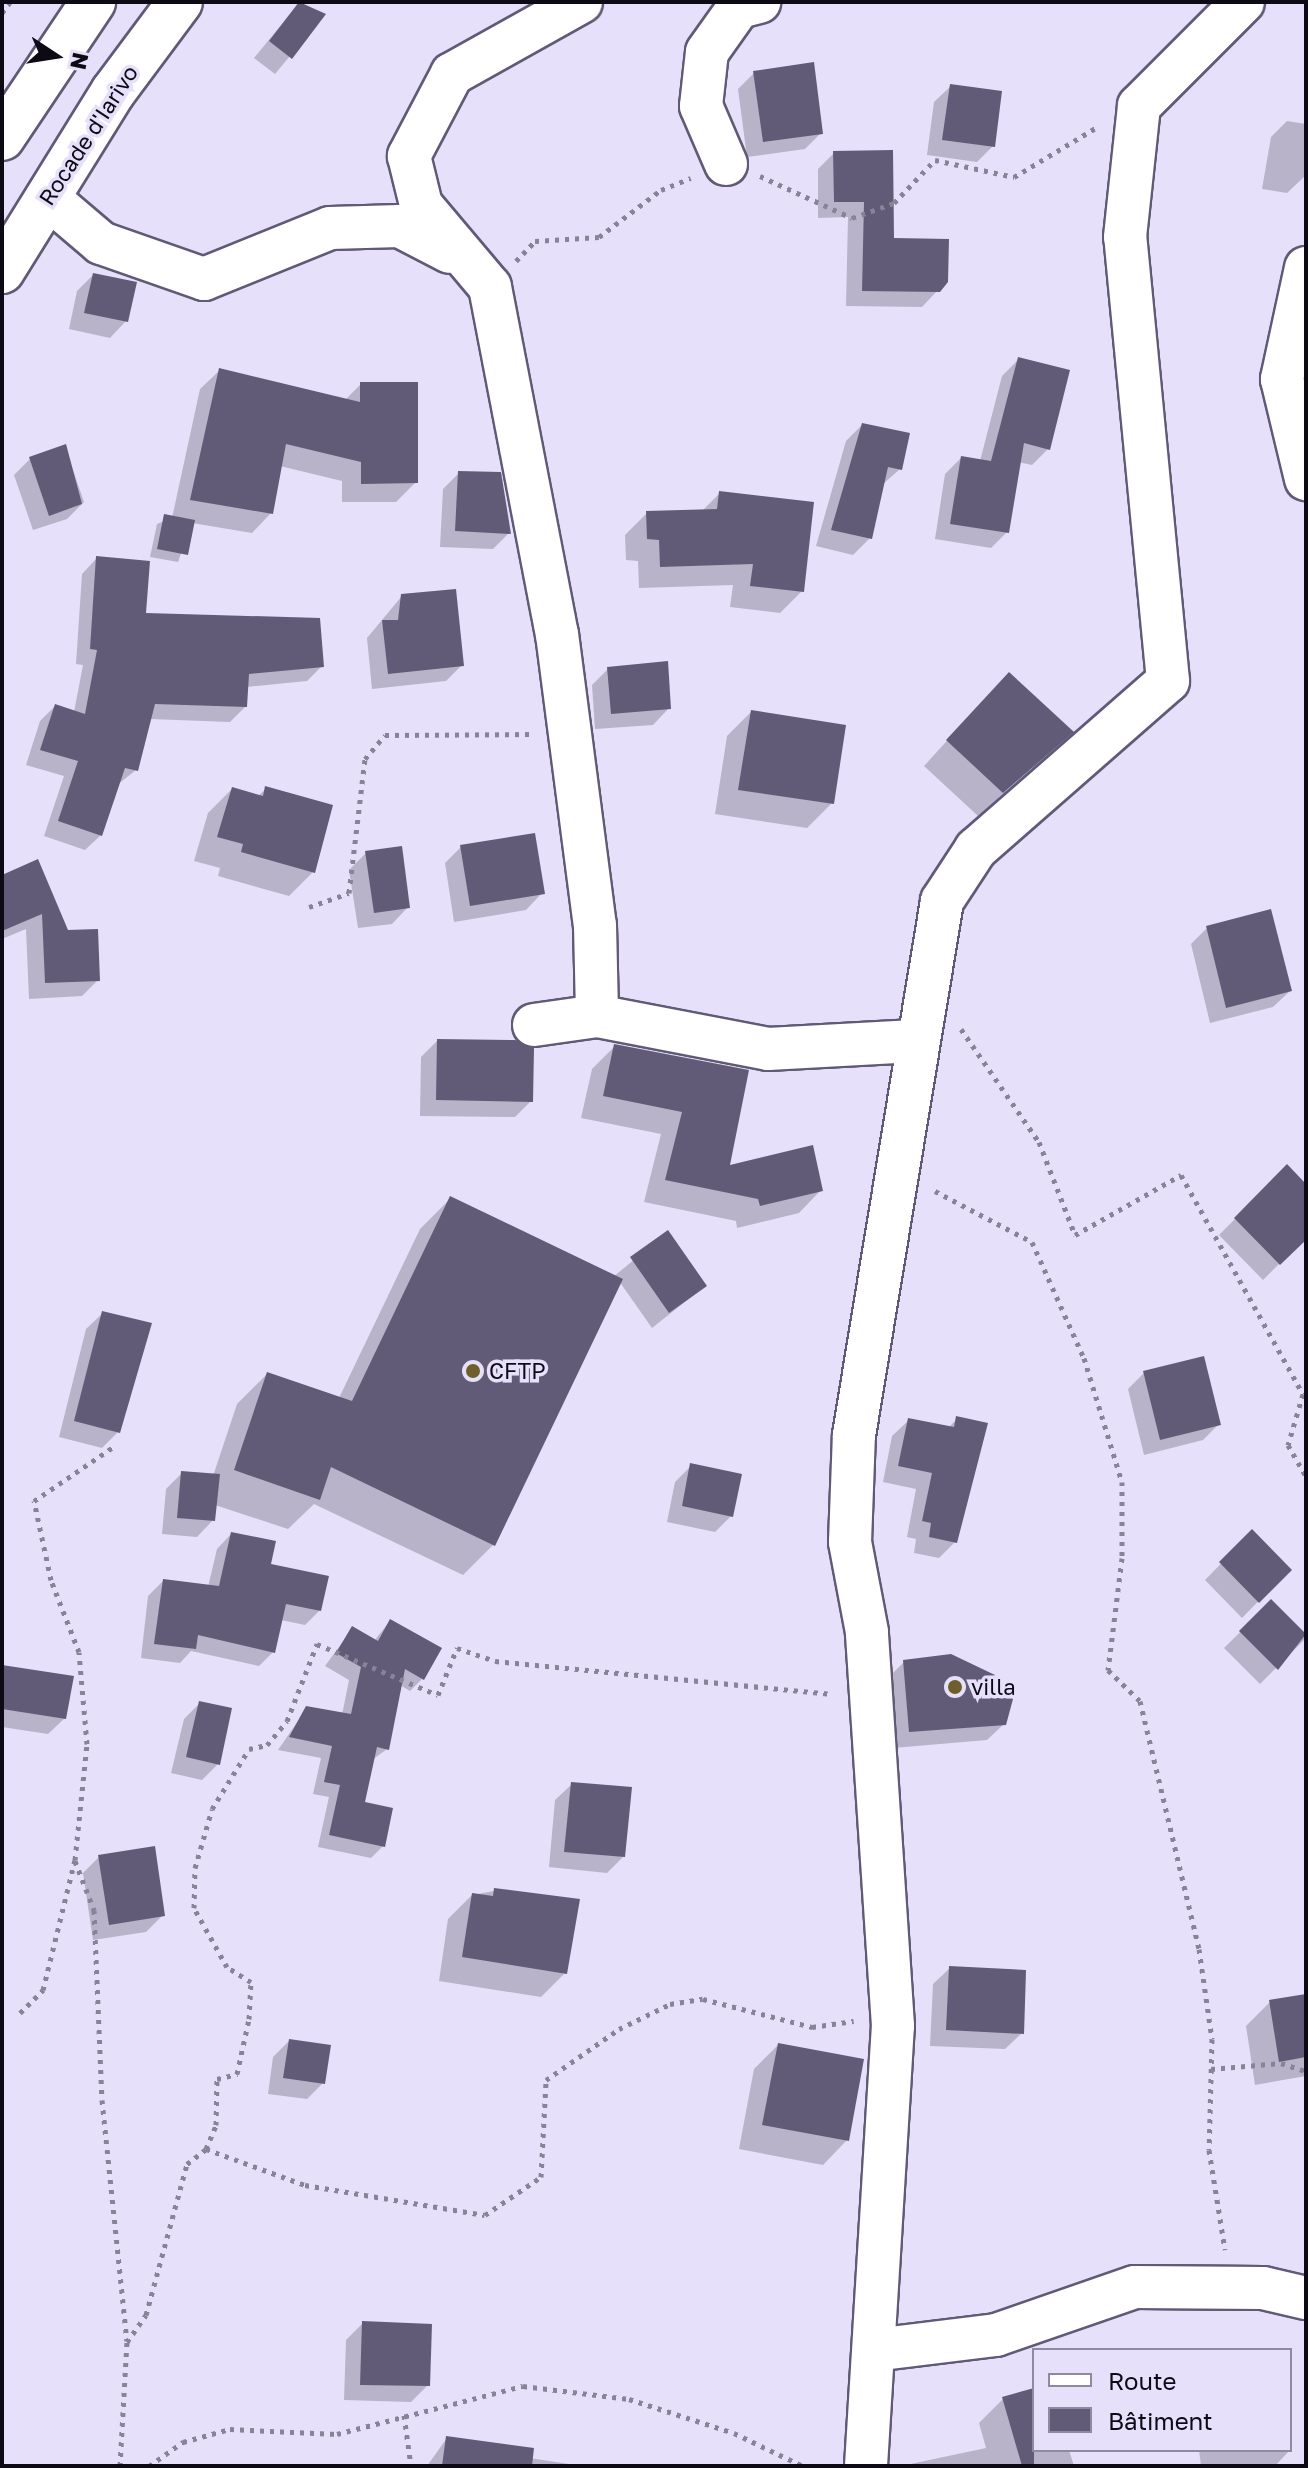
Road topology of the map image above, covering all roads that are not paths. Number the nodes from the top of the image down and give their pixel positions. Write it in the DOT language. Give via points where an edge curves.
graph roads {
  1 [pos="93,2"];
  2 [pos="180,2"];
  3 [pos="581,2"];
  4 [pos="759,2"];
  5 [pos="1243,2"];
  6 [pos="2,138"];
  7 [pos="726,164"];
  8 [pos="47,197"];
  9 [pos="1306,268"];
  10 [pos="2,271"];
  11 [pos="479,274"];
  12 [pos="1306,479"];
  13 [pos="597,1016"];
  14 [pos="534,1025"];
  15 [pos="915,1041"];
  16 [pos="1306,2298"];
  17 [pos="874,2350"];
  18 [pos="866,2466"];
  1 -- 6 [label="main road"];
  2 -- 8 [label="main road, Rocade d'Iarivo"];
  3 -- 11 [label="street" via="452,74 409,156 421,205"];
  4 -- 7 [label="street" via="739,7 707,52 701,106"];
  5 -- 15 [label="street" via="1139,106 1125,237 1168,681 976,849 942,901"];
  8 -- 10 [label="main road, Rocade d'Iarivo"];
  8 -- 11 [label="street" via="101,243 204,279 330,228 400,226"];
  9 -- 12 [label="street" via="1282,379"];
  11 -- 13 [label="street" via="570,738 595,925"];
  13 -- 14 [label="street"];
  13 -- 15 [label="street" via="768,1049"];
  15 -- 17 [label="street" via="854,1435 850,1542 869,1693 872,1779 887,1866 893,2026"];
  16 -- 17 [label="street" via="1229,2288 1135,2287 996,2335"];
  17 -- 18 [label="street"];
}
